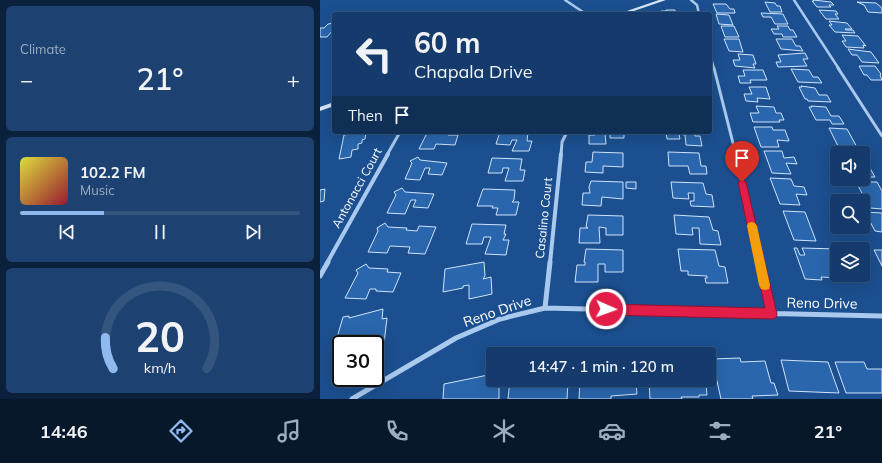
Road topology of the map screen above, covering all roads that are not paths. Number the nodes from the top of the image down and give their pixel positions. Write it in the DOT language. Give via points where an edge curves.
graph roads {
  1 [pos="565,0"];
  2 [pos="664,0"];
  3 [pos="691,0"];
  4 [pos="794,0"];
  5 [pos="583,12"];
  6 [pos="626,12"];
  7 [pos="699,12"];
  8 [pos="712,61"];
  9 [pos="332,105"];
  10 [pos="320,109"];
  11 [pos="399,134"];
  12 [pos="566,134"];
  13 [pos="882,136"];
  14 [pos="320,276"];
  15 [pos="545,308"];
  16 [pos="772,314"];
  17 [pos="882,316"];
  18 [pos="352,399"];
  1 -- 5 [label="street"];
  2 -- 6 [label="street"];
  3 -- 7 [label="street" via="697,5"];
  4 -- 13 [label="street"];
  8 -- 16 [label="street" via="728,120"];
  9 -- 10 [label="street"];
  11 -- 14 [label="street, Antonacci Court"];
  12 -- 15 [label="street, Casalino Court" via="562,142"];
  15 -- 16 [label="street, Reno Drive"];
  15 -- 18 [label="street, Reno Drive" via="500,319 456,338"];
  16 -- 17 [label="street, Reno Drive"];
}
